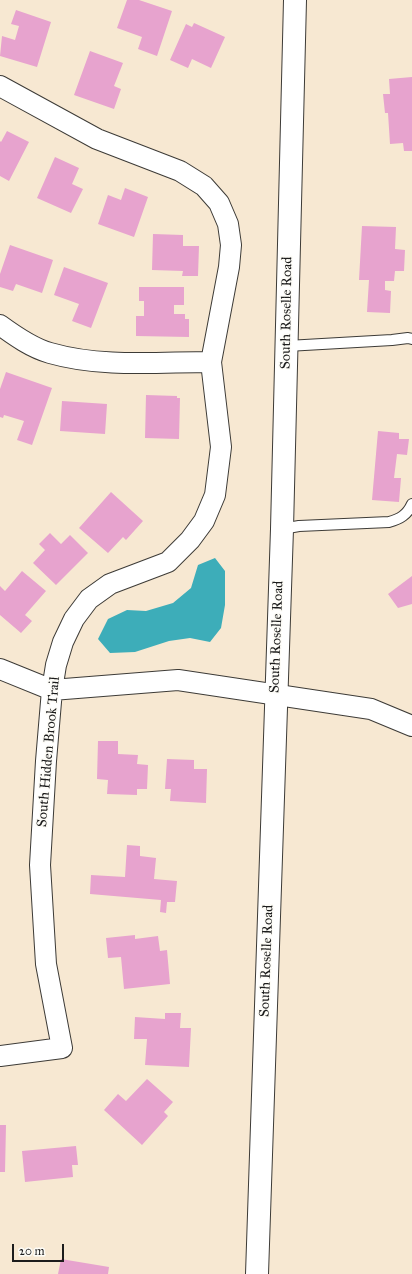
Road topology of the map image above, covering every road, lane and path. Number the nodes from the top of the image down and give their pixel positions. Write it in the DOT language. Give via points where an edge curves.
graph roads {
  1 [pos="295,0"];
  2 [pos="0,86"];
  3 [pos="0,325"];
  4 [pos="412,339"];
  5 [pos="287,346"];
  6 [pos="211,362"];
  7 [pos="412,504"];
  8 [pos="282,529"];
  9 [pos="0,669"];
  10 [pos="52,690"];
  11 [pos="275,695"];
  12 [pos="412,726"];
  13 [pos="0,1056"];
  14 [pos="257,1274"];
  1 -- 5 [label="main road, South Roselle Road"];
  2 -- 6 [label="street, South Hidden Brook Trail" via="97,139 180,171 204,186 219,203 228,224 231,245"];
  3 -- 6 [label="street" via="18,338 49,353 80,360 107,363"];
  4 -- 5 [label="lane"];
  5 -- 8 [label="main road, South Roselle Road"];
  6 -- 10 [label="street, South Hidden Brook Trail" via="221,447 215,495 204,521 190,540 168,562 110,584 89,599 74,619 63,642"];
  7 -- 8 [label="lane" via="409,512 389,522"];
  8 -- 11 [label="main road, South Roselle Road"];
  9 -- 10 [label="street"];
  10 -- 11 [label="street" via="178,680"];
  10 -- 13 [label="street, South Hidden Brook Trail" via="40,865 46,964 62,1048"];
  11 -- 12 [label="street" via="371,709"];
  11 -- 14 [label="main road, South Roselle Road"];
}
